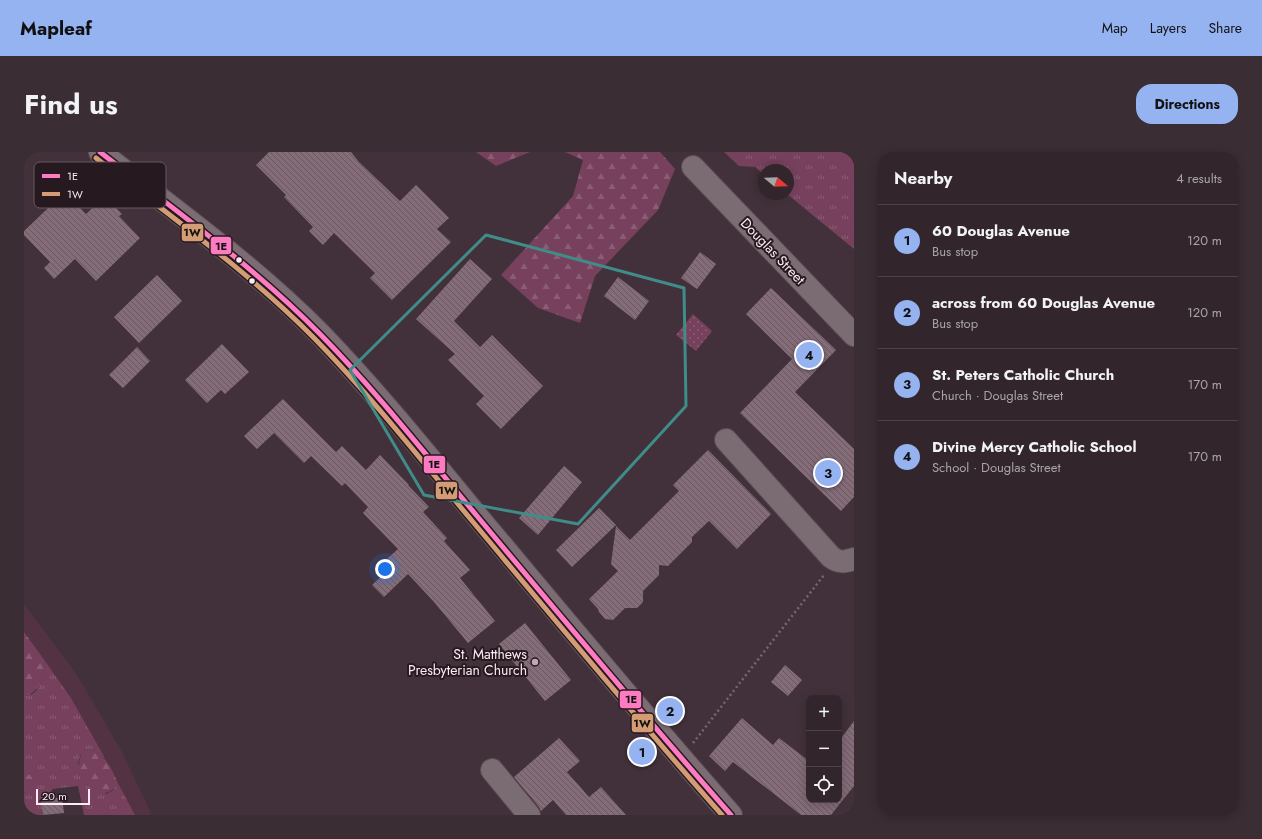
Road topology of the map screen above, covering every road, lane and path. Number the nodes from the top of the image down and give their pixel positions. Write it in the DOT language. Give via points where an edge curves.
graph roads {
  1 [pos="100,152"];
  2 [pos="113,162"];
  3 [pos="693,167"];
  4 [pos="166,204"];
  5 [pos="854,335"];
  6 [pos="726,440"];
  7 [pos="845,560"];
  8 [pos="679,755"];
  9 [pos="492,770"];
  10 [pos="529,815"];
  11 [pos="731,815"];
  1 -- 2 [label="street"];
  3 -- 5 [label="street, Douglas Street"];
  4 -- 8 [label="street" via="254,274 320,335 386,406"];
  6 -- 7 [label="street" via="822,548"];
  7 -- 8 [label="path" via="696,740"];
  8 -- 11 [label="street"];
  9 -- 10 [label="street"];
}
